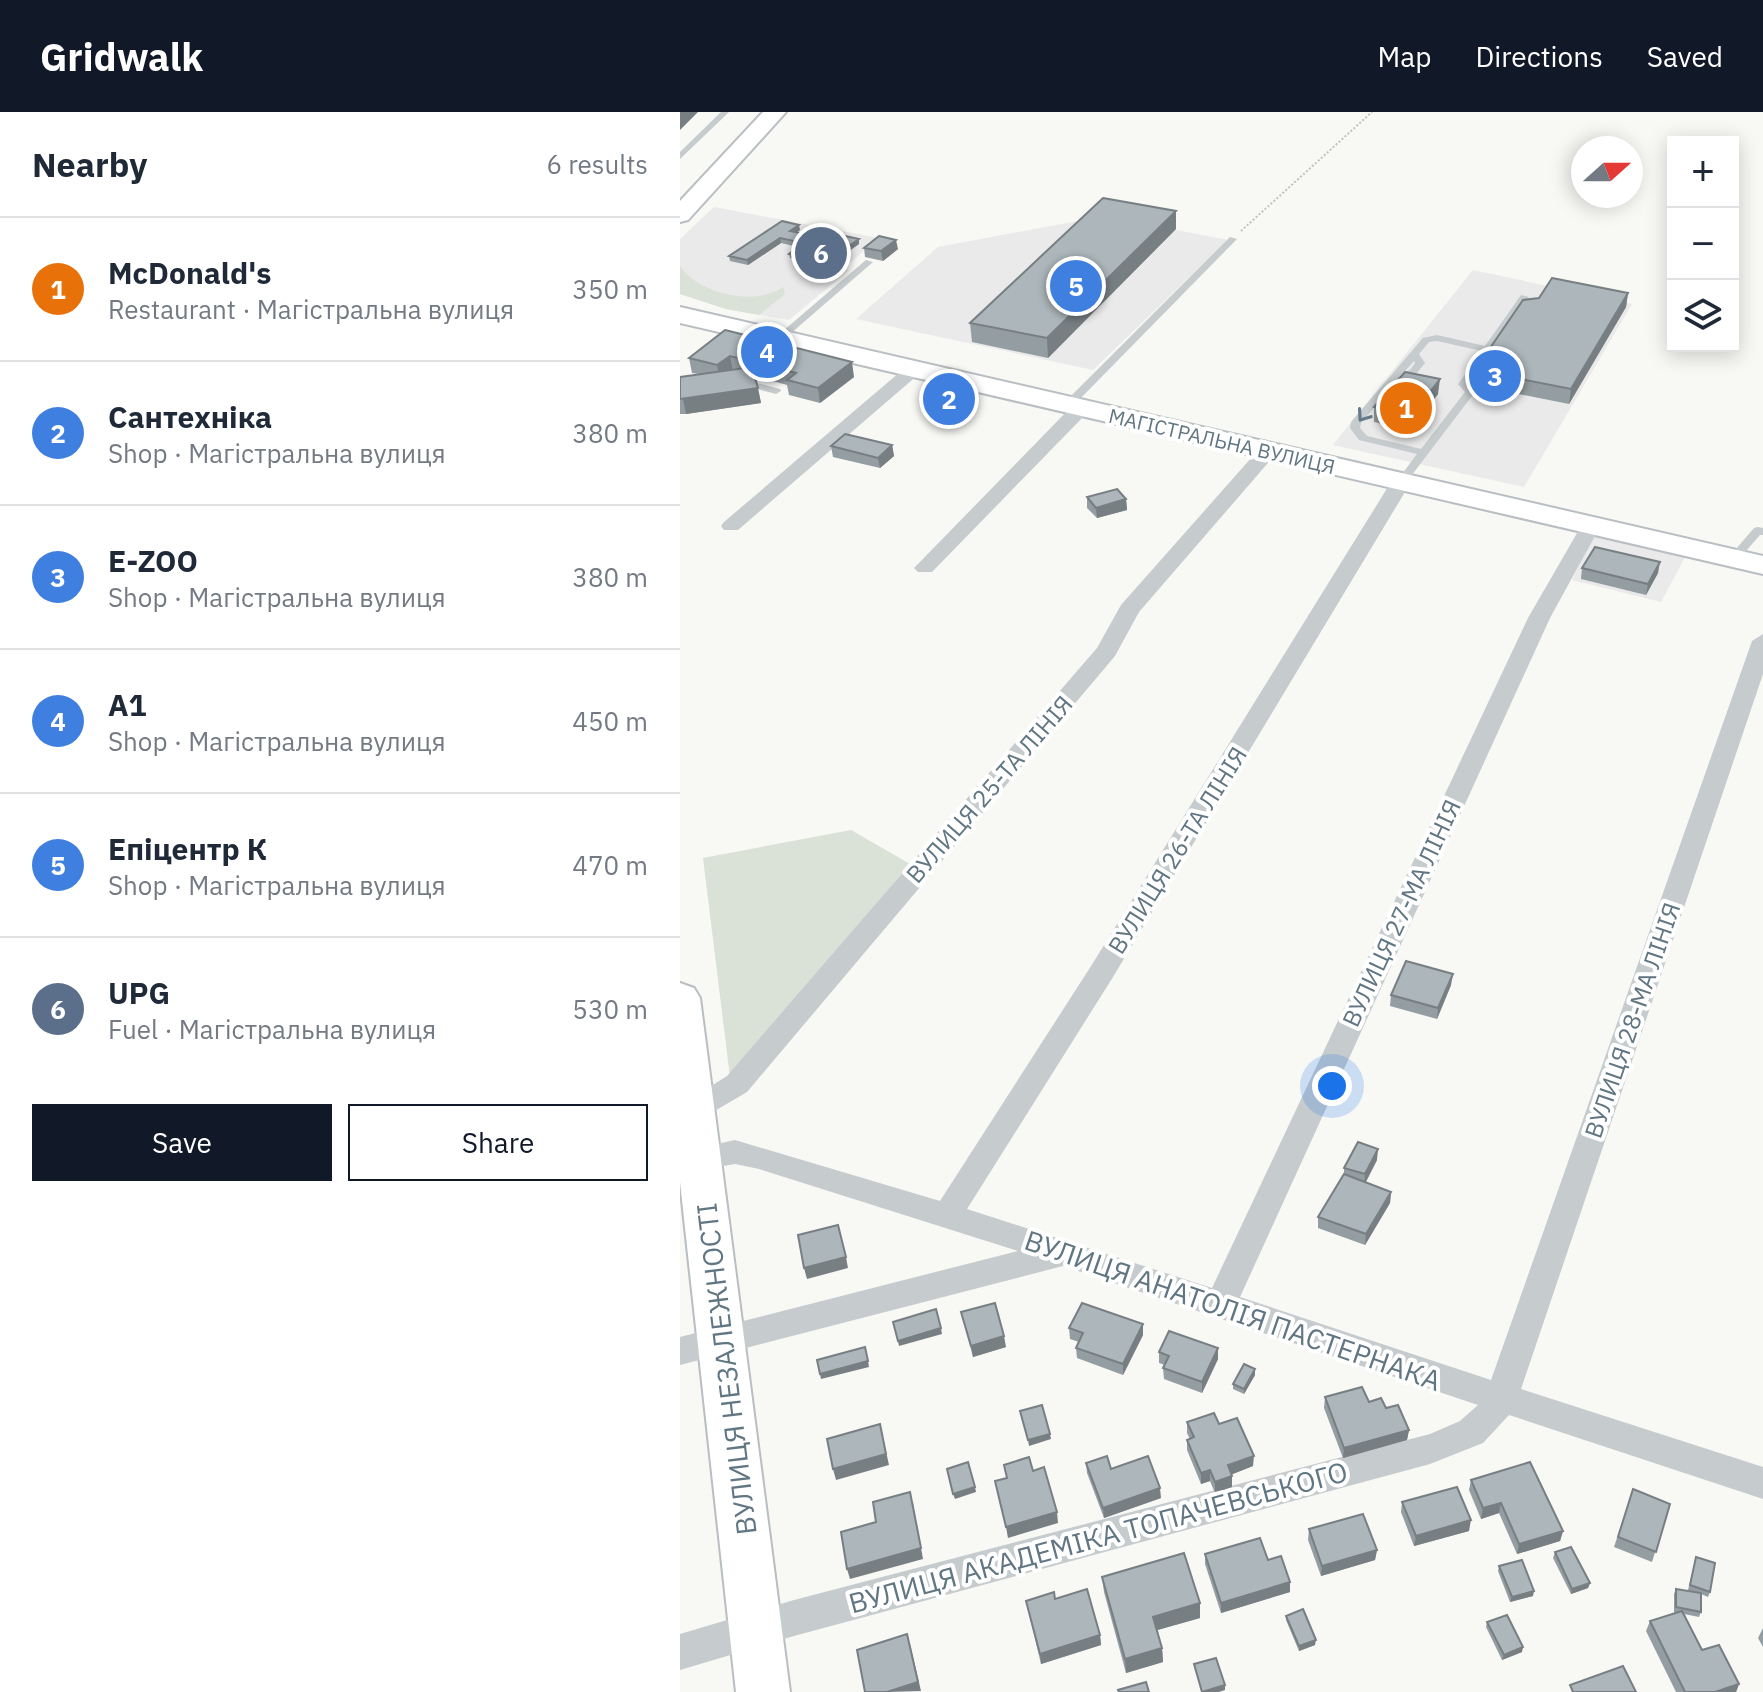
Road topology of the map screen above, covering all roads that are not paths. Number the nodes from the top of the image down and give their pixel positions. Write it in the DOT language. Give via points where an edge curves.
graph roads {
  1 [pos="725,112"];
  2 [pos="775,112"];
  3 [pos="680,157"];
  4 [pos="680,215"];
  5 [pos="1233,239"];
  6 [pos="869,262"];
  7 [pos="1524,297"];
  8 [pos="680,316"];
  9 [pos="779,339"];
  10 [pos="1488,349"];
  11 [pos="913,370"];
  12 [pos="732,380"];
  13 [pos="776,391"];
  14 [pos="1075,407"];
  15 [pos="1267,452"];
  16 [pos="1425,453"];
  17 [pos="1401,482"];
  18 [pos="1591,525"];
  19 [pos="731,526"];
  20 [pos="1763,532"];
  21 [pos="1734,558"];
  22 [pos="1763,565"];
  23 [pos="925,568"];
  24 [pos="1763,641"];
  25 [pos="680,998"];
  26 [pos="687,1110"];
  27 [pos="700,1158"];
  28 [pos="948,1214"];
  29 [pos="1062,1253"];
  30 [pos="1220,1306"];
  31 [pos="701,1345"];
  32 [pos="1501,1399"];
  33 [pos="1763,1483"];
  34 [pos="756,1629"];
  35 [pos="680,1652"];
  36 [pos="763,1692"];
  1 -- 3 [label="lane"];
  2 -- 4 [label="main road"];
  5 -- 14 [label="lane"];
  6 -- 9 [label="lane"];
  7 -- 10 [label="lane"];
  8 -- 9 [label="main road, МАГІСТРАЛЬНА ВУЛИЦЯ"];
  9 -- 11 [label="main road, МАГІСТРАЛЬНА ВУЛИЦЯ"];
  10 -- 16 [label="lane" via="1463,384 1470,392"];
  10 -- 16 [label="lane, one-way" via="1431,338 1356,422 1363,438"];
  11 -- 14 [label="main road, МАГІСТРАЛЬНА ВУЛИЦЯ"];
  11 -- 19 [label="street"];
  12 -- 13 [label="lane"];
  14 -- 15 [label="main road, МАГІСТРАЛЬНА ВУЛИЦЯ"];
  14 -- 23 [label="street"];
  15 -- 17 [label="main road, МАГІСТРАЛЬНА ВУЛИЦЯ"];
  15 -- 26 [label="street, ВУЛИЦЯ 25-ТА ЛІНІЯ" via="1129,610 1107,651 737,1084"];
  16 -- 17 [label="lane"];
  17 -- 18 [label="main road, МАГІСТРАЛЬНА ВУЛИЦЯ"];
  17 -- 28 [label="street, ВУЛИЦЯ 26-ТА ЛІНІЯ"];
  18 -- 21 [label="main road, МАГІСТРАЛЬНА ВУЛИЦЯ"];
  18 -- 30 [label="street, ВУЛИЦЯ 27-МА ЛІНІЯ" via="1539,618"];
  20 -- 21 [label="lane" via="1758,530"];
  21 -- 22 [label="main road, МАГІСТРАЛЬНА ВУЛИЦЯ"];
  24 -- 32 [label="street, ВУЛИЦЯ 28-МА ЛІНІЯ"];
  25 -- 26 [label="main road, ВУЛИЦЯ НЕЗАЛЕЖНОСТІ"];
  26 -- 27 [label="main road, ВУЛИЦЯ НЕЗАЛЕЖНОСТІ"];
  27 -- 28 [label="street, ВУЛИЦЯ АНАТОЛІЯ ПАСТЕРНАКА" via="735,1152 759,1157"];
  27 -- 31 [label="main road, ВУЛИЦЯ НЕЗАЛЕЖНОСТІ"];
  28 -- 29 [label="street, ВУЛИЦЯ АНАТОЛІЯ ПАСТЕРНАКА"];
  29 -- 30 [label="street, ВУЛИЦЯ АНАТОЛІЯ ПАСТЕРНАКА"];
  29 -- 31 [label="street"];
  30 -- 32 [label="street, ВУЛИЦЯ АНАТОЛІЯ ПАСТЕРНАКА"];
  31 -- 34 [label="main road, ВУЛИЦЯ НЕЗАЛЕЖНОСТІ"];
  32 -- 33 [label="street, ВУЛИЦЯ АНАТОЛІЯ ПАСТЕРНАКА"];
  32 -- 34 [label="street, ВУЛИЦЯ АКАДЕМІКА ТОПАЧЕВСЬКОГО" via="1489,1421 1463,1438 1430,1449"];
  34 -- 35 [label="street, ВУЛИЦЯ АКАДЕМІКА ТОПАЧЕВСЬКОГО"];
  34 -- 36 [label="main road, ВУЛИЦЯ НЕЗАЛЕЖНОСТІ"];
}
